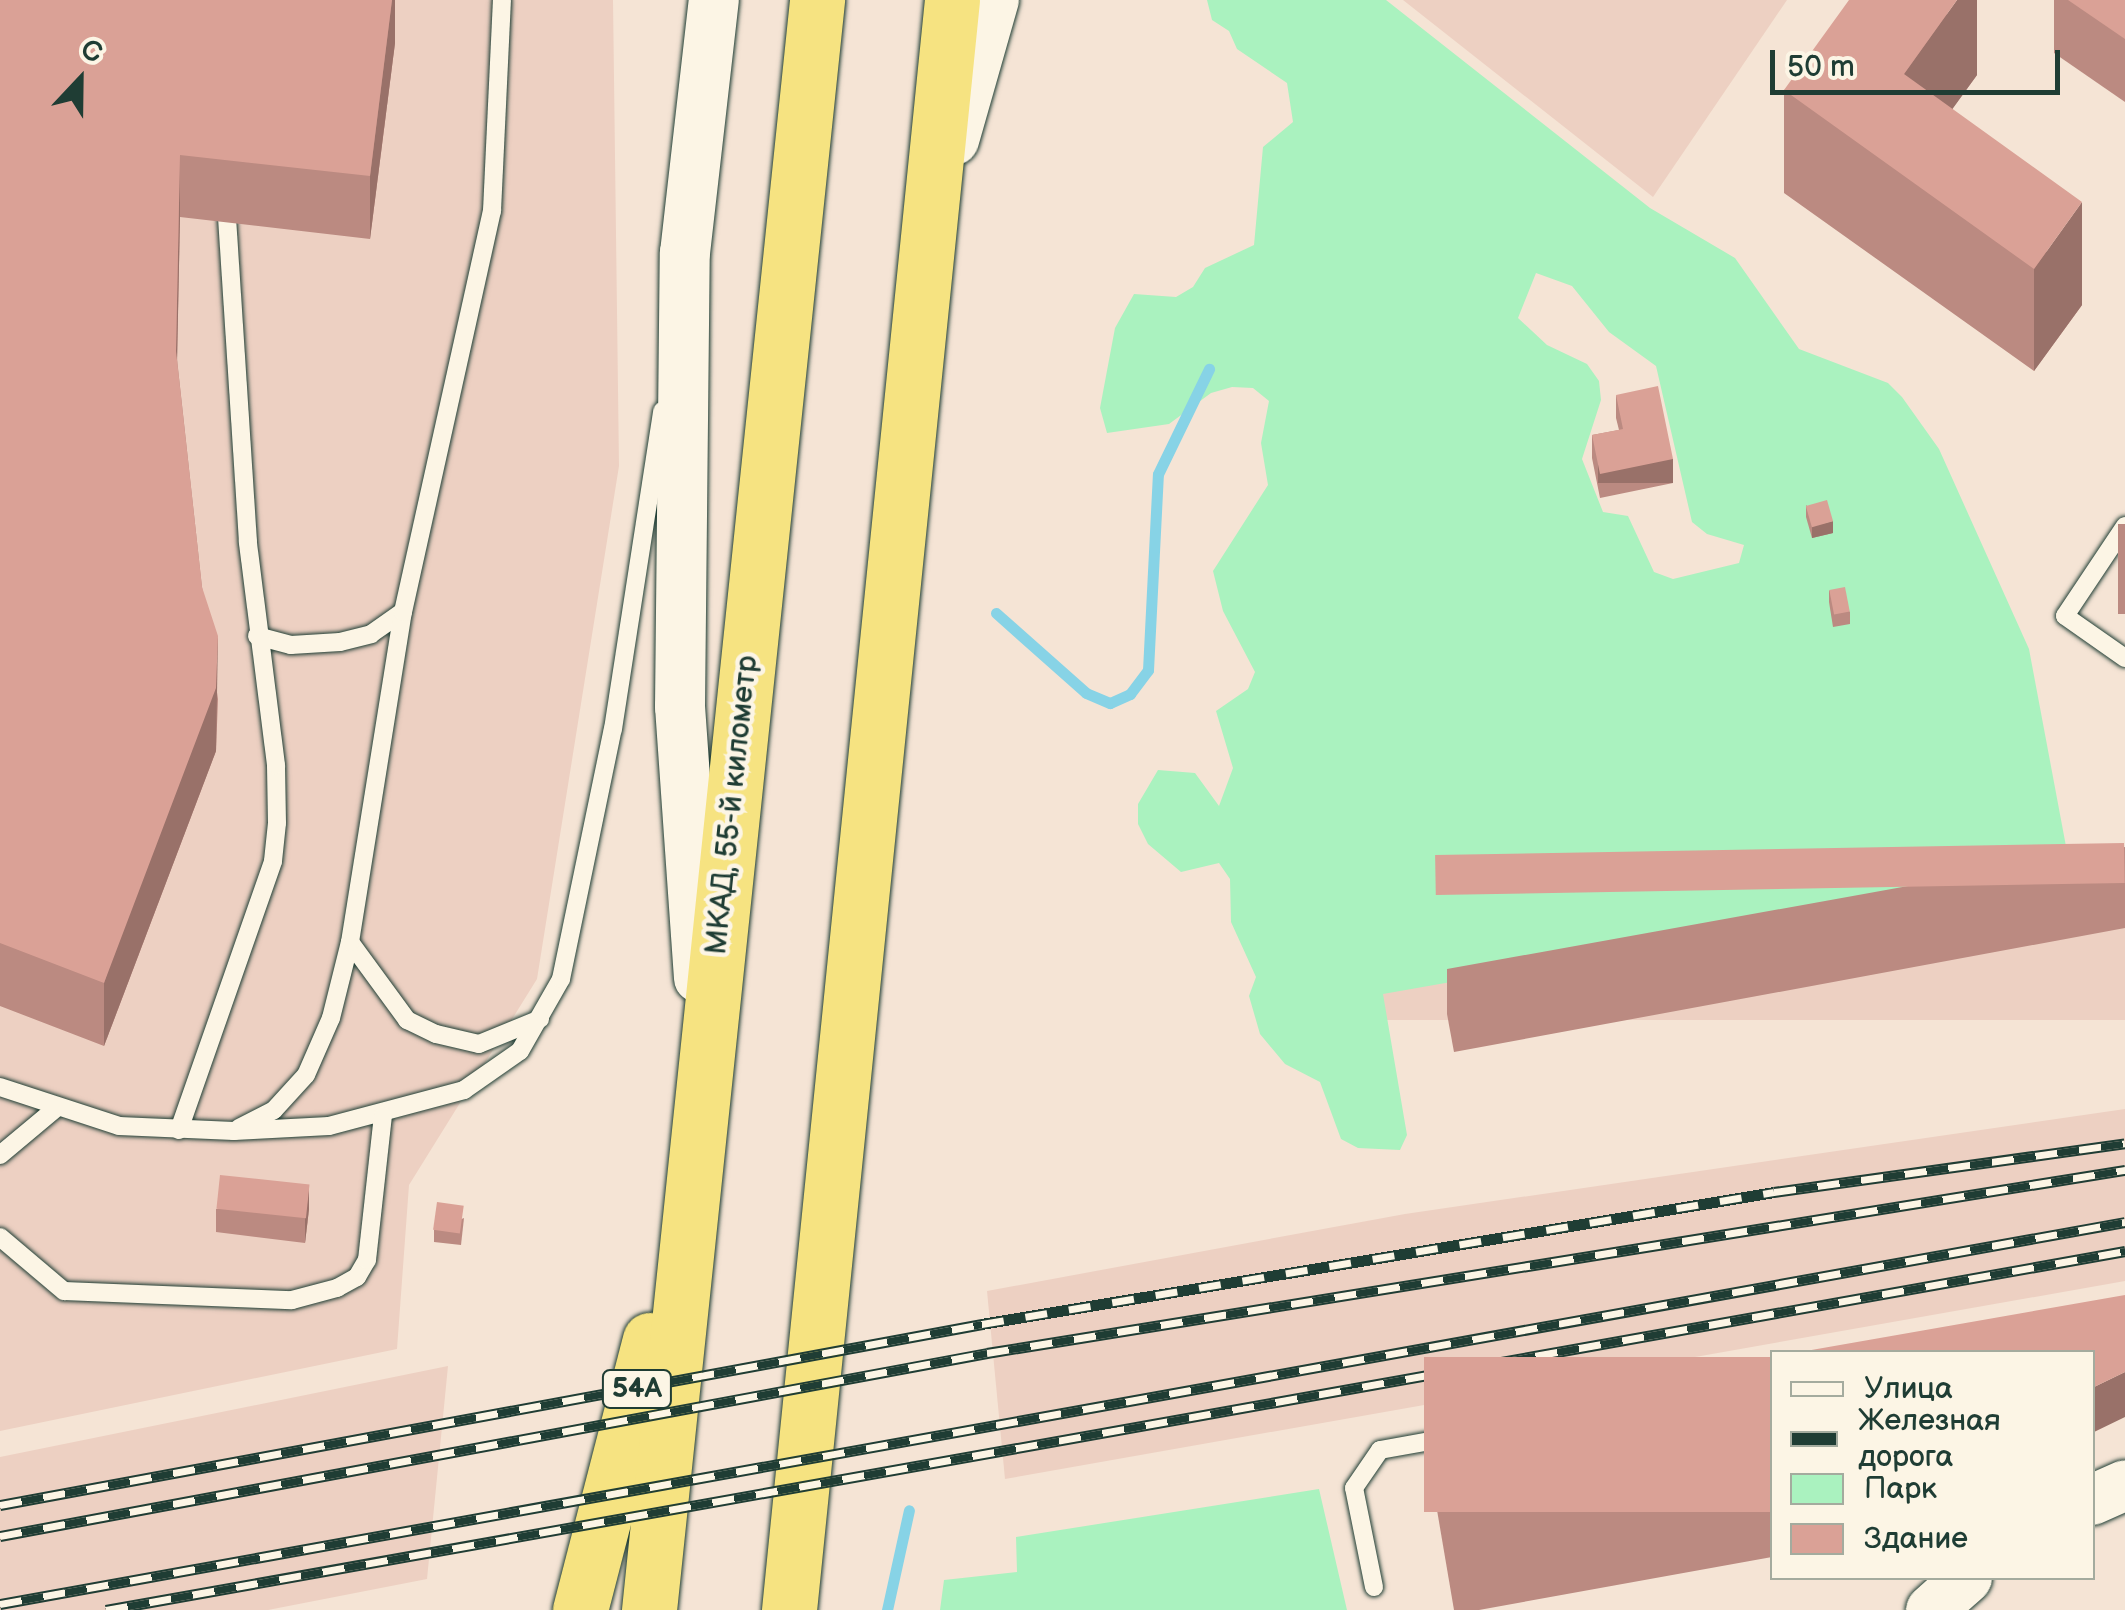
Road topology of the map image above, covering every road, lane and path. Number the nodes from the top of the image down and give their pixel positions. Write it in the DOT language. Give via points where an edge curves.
graph roads {
  1 [pos="502,0"];
  2 [pos="714,0"];
  3 [pos="817,0"];
  4 [pos="952,0"];
  5 [pos="994,0"];
  6 [pos="228,182"];
  7 [pos="685,253"];
  8 [pos="922,282"];
  9 [pos="2125,526"];
  10 [pos="404,612"];
  11 [pos="257,636"];
  12 [pos="2125,658"];
  13 [pos="350,942"];
  14 [pos="542,1018"];
  15 [pos="705,1063"];
  16 [pos="0,1088"];
  17 [pos="55,1109"];
  18 [pos="383,1116"];
  19 [pos="179,1130"];
  20 [pos="234,1131"];
  21 [pos="0,1155"];
  22 [pos="694,1168"];
  23 [pos="0,1237"];
  24 [pos="1478,1432"];
  25 [pos="2125,1485"];
  26 [pos="2095,1499"];
  27 [pos="1965,1580"];
  28 [pos="1374,1587"];
  29 [pos="580,1610"];
  30 [pos="650,1610"];
  31 [pos="788,1610"];
  32 [pos="1931,1610"];
  1 -- 10 [label="lane" via="492,211"];
  2 -- 7 [label="street"];
  3 -- 15 [label="highway, МКАД, 55-й километр"];
  4 -- 8 [label="highway"];
  5 -- 8 [label="street"];
  6 -- 11 [label="lane"];
  7 -- 14 [label="lane" via="613,730 561,979"];
  7 -- 15 [label="street" via="680,707"];
  8 -- 31 [label="highway"];
  9 -- 12 [label="lane" via="2065,616"];
  10 -- 11 [label="lane" via="371,634 340,642 291,644"];
  10 -- 13 [label="lane"];
  11 -- 19 [label="lane" via="276,765 273,861"];
  13 -- 14 [label="lane" via="408,1020 436,1034 479,1044"];
  13 -- 20 [label="lane" via="331,1018 306,1075 274,1110"];
  14 -- 18 [label="lane" via="495,1073"];
  15 -- 22 [label="highway, МКАД, 55-й километр"];
  16 -- 17 [label="lane"];
  17 -- 19 [label="lane" via="120,1126"];
  17 -- 21 [label="lane"];
  18 -- 20 [label="lane"];
  18 -- 23 [label="lane" via="367,1260 357,1277 337,1288 292,1300 64,1291"];
  19 -- 20 [label="lane"];
  22 -- 29 [label="highway, 54А"];
  22 -- 30 [label="highway, МКАД, 55-й километр"];
  24 -- 28 [label="lane" via="1380,1450 1362,1476 1354,1488"];
  25 -- 26 [label="street"];
  27 -- 32 [label="street"];
}
